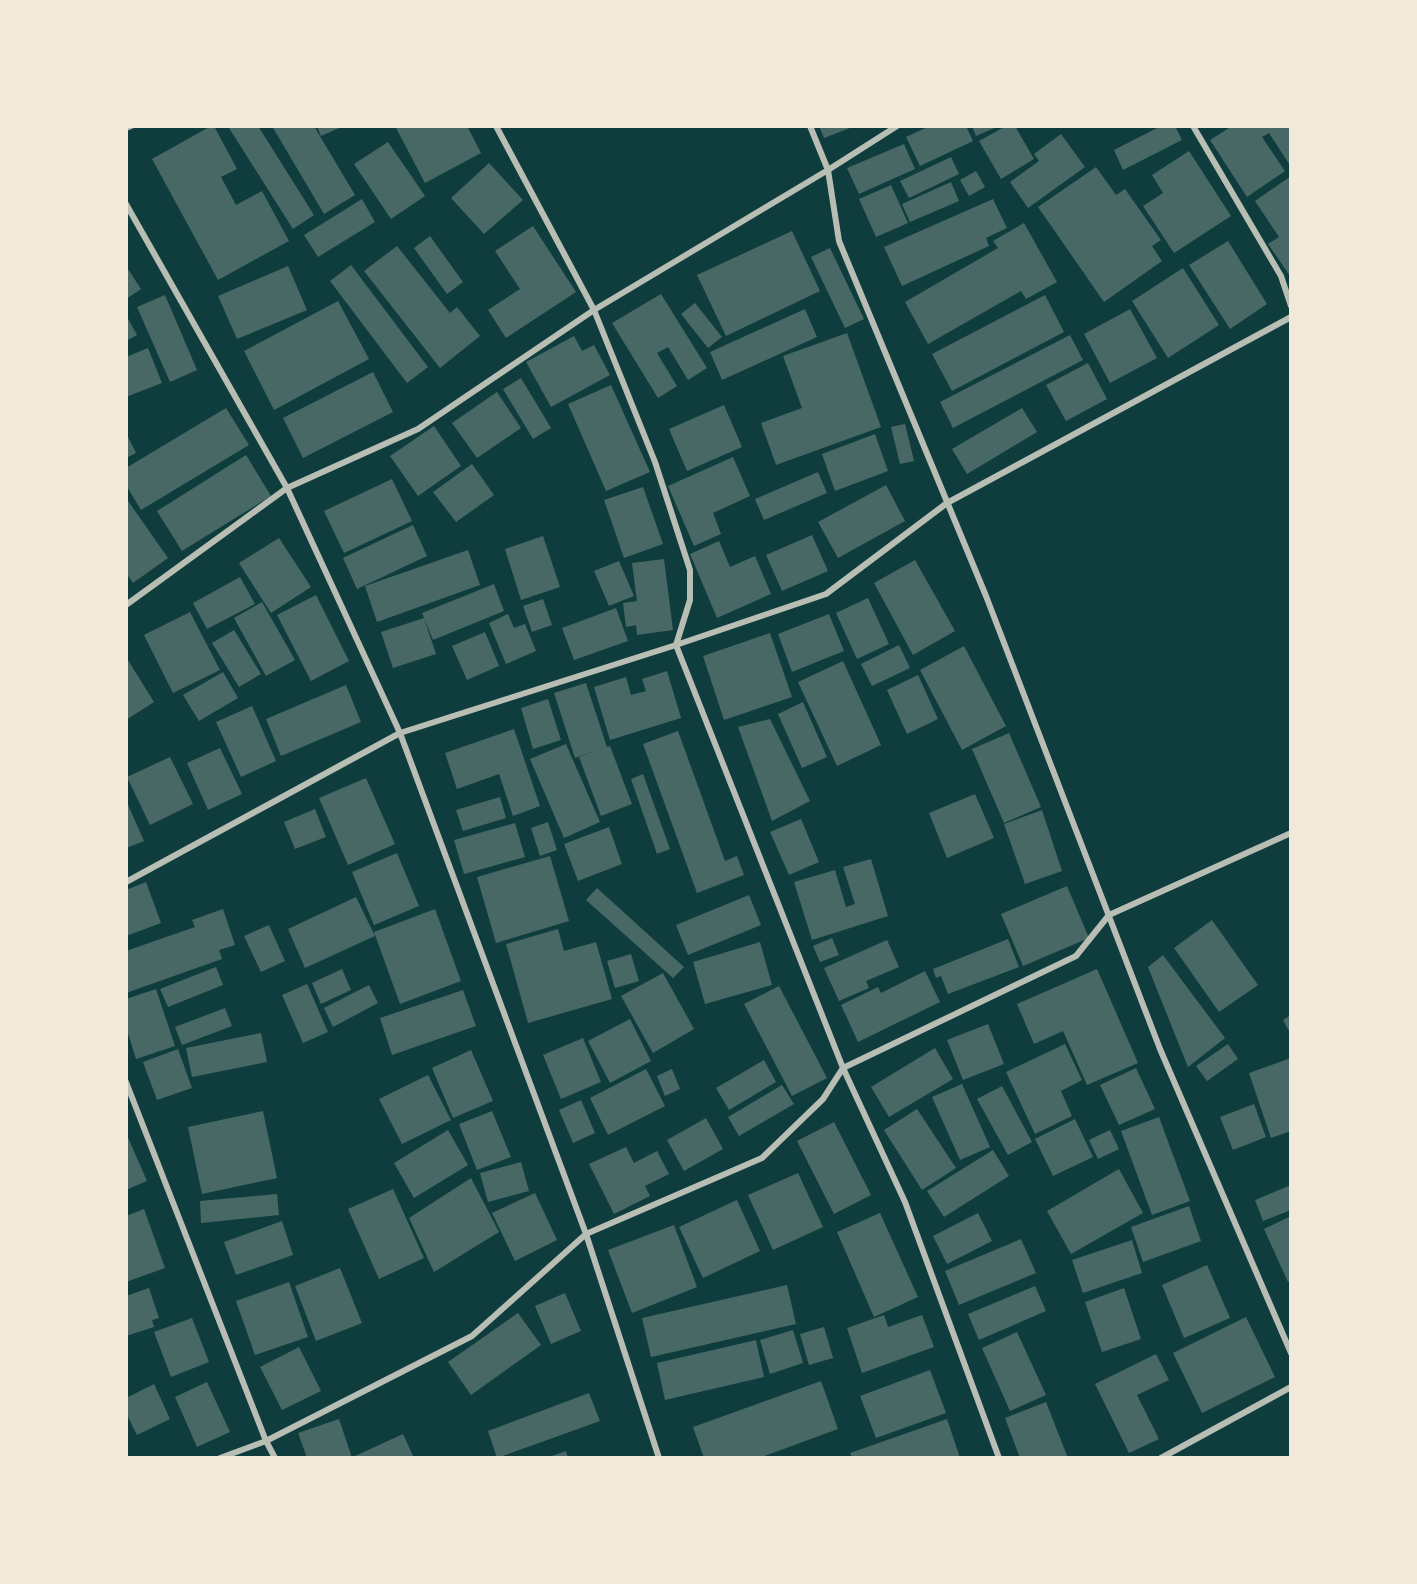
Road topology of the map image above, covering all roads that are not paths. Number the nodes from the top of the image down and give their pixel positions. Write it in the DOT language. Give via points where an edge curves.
graph roads {
  1 [pos="131,126"];
  2 [pos="496,126"];
  3 [pos="810,126"];
  4 [pos="897,126"];
  5 [pos="1193,126"];
  6 [pos="126,128"];
  7 [pos="828,170"];
  8 [pos="126,204"];
  9 [pos="1291,306"];
  10 [pos="594,310"];
  11 [pos="1291,317"];
  12 [pos="287,488"];
  13 [pos="947,503"];
  14 [pos="126,605"];
  15 [pos="676,645"];
  16 [pos="400,733"];
  17 [pos="1291,833"];
  18 [pos="126,882"];
  19 [pos="1109,915"];
  20 [pos="843,1068"];
  21 [pos="126,1082"];
  22 [pos="586,1234"];
  23 [pos="1291,1353"];
  24 [pos="1291,1387"];
  25 [pos="266,1441"];
  26 [pos="220,1458"];
  27 [pos="275,1458"];
  28 [pos="659,1458"];
  29 [pos="999,1458"];
  30 [pos="1161,1458"];
  1 -- 6 [label="street"];
  2 -- 10 [label="street"];
  3 -- 7 [label="street"];
  4 -- 7 [label="street"];
  5 -- 9 [label="street" via="1281,276"];
  7 -- 10 [label="street"];
  7 -- 13 [label="street" via="839,241"];
  8 -- 12 [label="street"];
  10 -- 12 [label="street" via="418,429"];
  10 -- 15 [label="street" via="655,462 690,570 690,600"];
  11 -- 13 [label="street"];
  12 -- 14 [label="street"];
  12 -- 16 [label="street"];
  13 -- 15 [label="street" via="826,594"];
  13 -- 19 [label="street"];
  15 -- 16 [label="street"];
  15 -- 20 [label="street"];
  16 -- 18 [label="street"];
  16 -- 22 [label="street"];
  17 -- 19 [label="street"];
  19 -- 20 [label="street" via="1076,956"];
  19 -- 23 [label="street" via="1160,1049"];
  20 -- 22 [label="street" via="823,1099 762,1158"];
  20 -- 29 [label="street" via="905,1202"];
  21 -- 25 [label="street"];
  22 -- 25 [label="street" via="471,1336"];
  22 -- 28 [label="street"];
  24 -- 30 [label="street"];
  25 -- 26 [label="street"];
  25 -- 27 [label="street"];
}
